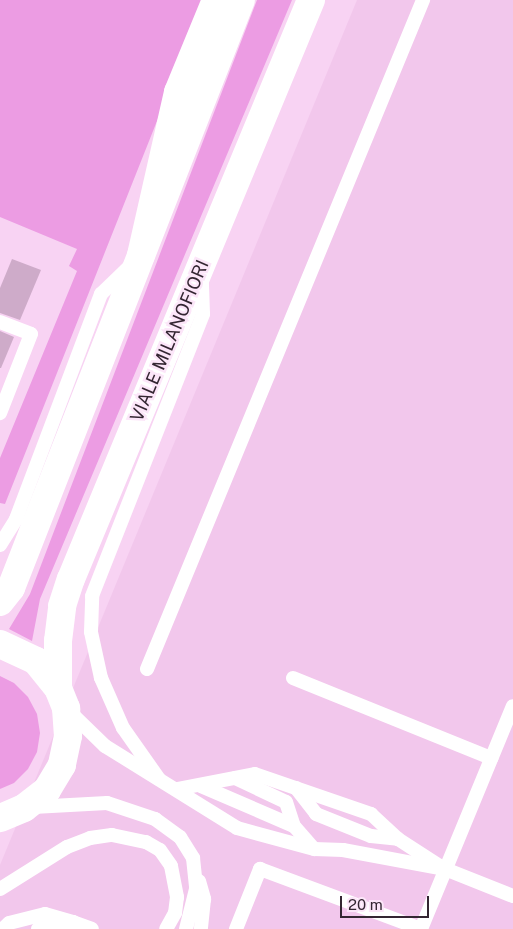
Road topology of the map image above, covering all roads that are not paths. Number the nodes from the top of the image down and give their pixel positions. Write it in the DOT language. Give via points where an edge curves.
graph roads {
  1 [pos="216,0"];
  2 [pos="240,0"];
  3 [pos="312,0"];
  4 [pos="423,0"];
  5 [pos="141,255"];
  6 [pos="201,266"];
  7 [pos="0,322"];
  8 [pos="0,413"];
  9 [pos="0,545"];
  10 [pos="0,602"];
  11 [pos="0,644"];
  12 [pos="147,669"];
  13 [pos="293,678"];
  14 [pos="62,698"];
  15 [pos="513,706"];
  16 [pos="491,758"];
  17 [pos="235,778"];
  18 [pos="158,779"];
  19 [pos="202,786"];
  20 [pos="296,788"];
  21 [pos="177,789"];
  22 [pos="7,816"];
  23 [pos="294,826"];
  24 [pos="398,839"];
  25 [pos="314,849"];
  26 [pos="193,858"];
  27 [pos="445,869"];
  28 [pos="0,889"];
  29 [pos="513,896"];
  30 [pos="73,922"];
  31 [pos="3,929"];
  32 [pos="38,929"];
  33 [pos="92,929"];
  34 [pos="166,929"];
  35 [pos="186,929"];
  36 [pos="201,929"];
  37 [pos="236,929"];
  38 [pos="421,929"];
  1 -- 5 [label="main road" via="178,92"];
  2 -- 5 [label="main road"];
  3 -- 6 [label="main road, VIALE MILANOFIORI"];
  4 -- 12 [label="lane"];
  5 -- 9 [label="lane" via="101,294 16,519"];
  5 -- 10 [label="main road" via="11,588"];
  6 -- 14 [label="main road, VIALE MILANOFIORI" via="71,579 60,624"];
  6 -- 18 [label="lane" via="203,314 92,596 91,632 101,678 122,728"];
  7 -- 8 [label="lane" via="31,334"];
  11 -- 14 [label="main road" via="36,661"];
  13 -- 16 [label="lane"];
  14 -- 18 [label="lane" via="105,746"];
  14 -- 22 [label="main road, VIALE MILANOFIORI" via="68,736 62,765 47,790"];
  15 -- 16 [label="lane"];
  16 -- 27 [label="lane"];
  17 -- 19 [label="lane"];
  17 -- 20 [label="lane" via="255,774"];
  17 -- 23 [label="lane" via="286,802"];
  18 -- 21 [label="lane"];
  19 -- 21 [label="lane"];
  19 -- 23 [label="lane"];
  20 -- 24 [label="lane" via="371,814"];
  20 -- 24 [label="lane" via="316,814 370,836"];
  21 -- 25 [label="lane" via="238,828"];
  22 -- 26 [label="lane" via="107,803 155,819 180,837"];
  23 -- 25 [label="lane"];
  24 -- 27 [label="lane"];
  25 -- 27 [label="lane" via="343,850"];
  26 -- 35 [label="lane" via="196,889"];
  26 -- 36 [label="lane" via="204,899"];
  27 -- 29 [label="lane"];
  27 -- 38 [label="lane"];
  28 -- 34 [label="lane" via="67,846 90,838 112,835 146,842 160,850 171,866 177,897 175,914"];
  30 -- 31 [label="lane" via="45,914 9,923"];
  30 -- 32 [label="lane"];
  30 -- 33 [label="lane"];
  37 -- 38 [label="lane" via="260,869"];
}
